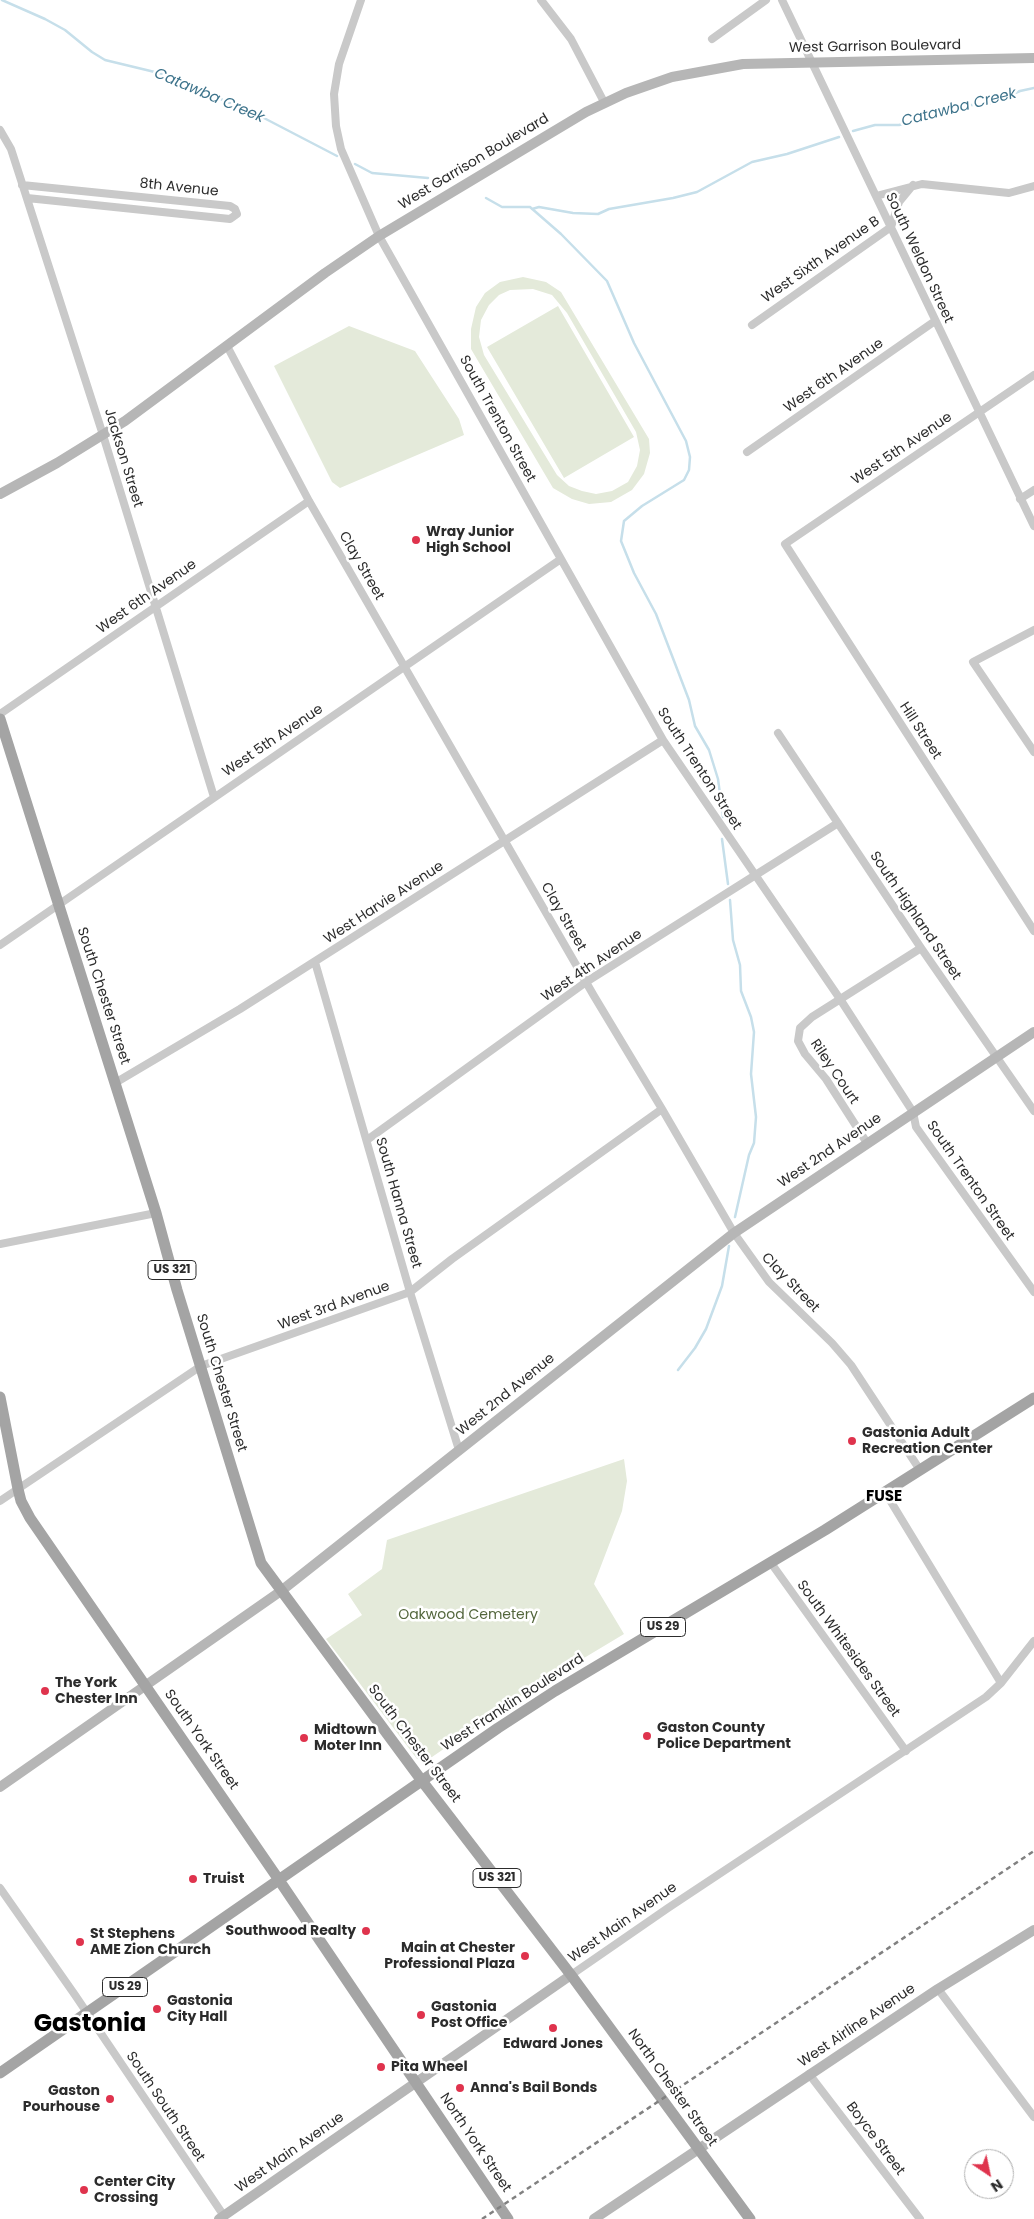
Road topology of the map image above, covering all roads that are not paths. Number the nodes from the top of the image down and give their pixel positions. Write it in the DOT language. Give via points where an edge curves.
graph roads {
  1 [pos="361,0"];
  2 [pos="541,0"];
  3 [pos="766,0"];
  4 [pos="782,0"];
  5 [pos="712,39"];
  6 [pos="1034,58"];
  7 [pos="811,62"];
  8 [pos="604,102"];
  9 [pos="0,130"];
  10 [pos="22,185"];
  11 [pos="913,185"];
  12 [pos="1034,186"];
  13 [pos="876,196"];
  14 [pos="27,198"];
  15 [pos="891,227"];
  16 [pos="379,236"];
  17 [pos="935,321"];
  18 [pos="752,325"];
  19 [pos="227,346"];
  20 [pos="1034,375"];
  21 [pos="978,412"];
  22 [pos="103,435"];
  23 [pos="747,452"];
  24 [pos="1034,490"];
  25 [pos="0,494"];
  26 [pos="1020,498"];
  27 [pos="309,501"];
  28 [pos="1034,526"];
  29 [pos="785,544"];
  30 [pos="561,559"];
  31 [pos="155,607"];
  32 [pos="1034,630"];
  33 [pos="404,667"];
  34 [pos="0,714"];
  35 [pos="0,719"];
  36 [pos="778,733"];
  37 [pos="663,740"];
  38 [pos="1034,752"];
  39 [pos="214,797"];
  40 [pos="838,823"];
  41 [pos="505,840"];
  42 [pos="755,876"];
  43 [pos="58,905"];
  44 [pos="1034,931"];
  45 [pos="0,944"];
  46 [pos="921,948"];
  47 [pos="315,962"];
  48 [pos="586,982"];
  49 [pos="840,1000"];
  50 [pos="1034,1032"];
  51 [pos="998,1057"];
  52 [pos="115,1083"];
  53 [pos="662,1109"];
  54 [pos="1034,1111"];
  55 [pos="913,1112"];
  56 [pos="367,1140"];
  57 [pos="867,1143"];
  58 [pos="156,1212"];
  59 [pos="734,1233"];
  60 [pos="0,1244"];
  61 [pos="410,1292"];
  62 [pos="1034,1292"];
  63 [pos="201,1366"];
  64 [pos="0,1397"];
  65 [pos="1034,1398"];
  66 [pos="459,1450"];
  67 [pos="920,1470"];
  68 [pos="18,1489"];
  69 [pos="885,1492"];
  70 [pos="0,1502"];
  71 [pos="771,1563"];
  72 [pos="281,1591"];
  73 [pos="1034,1641"];
  74 [pos="1002,1683"];
  75 [pos="145,1686"];
  76 [pos="906,1751"];
  77 [pos="422,1781"];
  78 [pos="0,1787"];
  79 [pos="280,1880"];
  80 [pos="0,1888"];
  81 [pos="1034,1930"];
  82 [pos="571,1975"];
  83 [pos="938,1989"];
  84 [pos="87,2014"];
  85 [pos="0,2073"];
  86 [pos="810,2074"];
  87 [pos="416,2083"];
  88 [pos="1034,2117"];
  89 [pos="699,2149"];
  90 [pos="222,2217"];
  91 [pos="508,2219"];
  92 [pos="594,2219"];
  93 [pos="750,2219"];
  94 [pos="920,2219"];
  1 -- 16 [label="street, South Trenton Street" via="339,64 334,94 336,126 341,149"];
  2 -- 8 [label="street" via="562,24"];
  3 -- 5 [label="street"];
  4 -- 7 [label="street, South Weldon Street"];
  6 -- 7 [label="street, West Garrison Boulevard"];
  7 -- 8 [label="street, West Garrison Boulevard" via="743,64 701,70 651,83"];
  7 -- 13 [label="street, South Weldon Street"];
  8 -- 16 [label="street, West Garrison Boulevard"];
  9 -- 10 [label="street, Jackson Street" via="11,149"];
  10 -- 14 [label="street, Jackson Street"];
  10 -- 14 [label="street, 8th Avenue" via="230,206 237,214 230,219"];
  11 -- 12 [label="street, West Sixth Avenue B" via="933,184 1009,193"];
  11 -- 13 [label="street, West Sixth Avenue B"];
  11 -- 15 [label="street, West Sixth Avenue B" via="899,202"];
  13 -- 15 [label="street, South Weldon Street"];
  14 -- 22 [label="street, Jackson Street"];
  15 -- 17 [label="street, South Weldon Street"];
  15 -- 18 [label="street, West Sixth Avenue B"];
  16 -- 19 [label="street, West Garrison Boulevard"];
  16 -- 30 [label="street, South Trenton Street"];
  17 -- 21 [label="street, South Weldon Street"];
  17 -- 23 [label="street, West 6th Avenue"];
  19 -- 22 [label="street, West Garrison Boulevard"];
  19 -- 27 [label="street, Clay Street"];
  20 -- 21 [label="street, West 5th Avenue"];
  21 -- 26 [label="street, South Weldon Street"];
  21 -- 29 [label="street, West 5th Avenue"];
  22 -- 25 [label="street, West Garrison Boulevard"];
  22 -- 31 [label="street, Jackson Street"];
  24 -- 26 [label="street"];
  26 -- 28 [label="street, South Weldon Street"];
  27 -- 31 [label="street, West 6th Avenue"];
  27 -- 33 [label="street, Clay Street"];
  29 -- 44 [label="street, Hill Street"];
  30 -- 33 [label="street, West 5th Avenue"];
  30 -- 37 [label="street, South Trenton Street"];
  31 -- 34 [label="street, West 6th Avenue"];
  31 -- 39 [label="street, Jackson Street"];
  32 -- 38 [label="street" via="973,662"];
  33 -- 39 [label="street, West 5th Avenue"];
  33 -- 41 [label="street, Clay Street"];
  35 -- 43 [label="main road, South Chester Street / US 321"];
  36 -- 40 [label="street, South Highland Street"];
  37 -- 41 [label="street, West Harvie Avenue"];
  37 -- 42 [label="street, South Trenton Street"];
  39 -- 43 [label="street, West 5th Avenue"];
  40 -- 42 [label="street, West 4th Avenue"];
  40 -- 46 [label="street, South Highland Street"];
  41 -- 47 [label="street, West Harvie Avenue"];
  41 -- 48 [label="street, Clay Street"];
  42 -- 48 [label="street, West 4th Avenue"];
  42 -- 49 [label="street, South Trenton Street"];
  43 -- 45 [label="street, West 5th Avenue"];
  43 -- 52 [label="main road, South Chester Street / US 321"];
  46 -- 49 [label="street"];
  46 -- 51 [label="street, South Highland Street"];
  47 -- 52 [label="street, West Harvie Avenue"];
  47 -- 56 [label="street, South Hanna Street"];
  48 -- 53 [label="street, Clay Street"];
  48 -- 56 [label="street, West 4th Avenue"];
  49 -- 55 [label="street, South Trenton Street"];
  49 -- 57 [label="street, Riley Court" via="800,1028 798,1041"];
  50 -- 51 [label="street, West 2nd Avenue"];
  51 -- 54 [label="street, South Highland Street"];
  51 -- 55 [label="street, West 2nd Avenue"];
  52 -- 58 [label="main road, South Chester Street / US 321"];
  53 -- 59 [label="street, Clay Street"];
  53 -- 61 [label="street, West 3rd Avenue"];
  55 -- 57 [label="street, West 2nd Avenue"];
  55 -- 62 [label="street, South Trenton Street" via="916,1127"];
  56 -- 61 [label="street, South Hanna Street"];
  57 -- 59 [label="street, West 2nd Avenue"];
  58 -- 60 [label="street"];
  58 -- 63 [label="main road, South Chester Street / US 321"];
  59 -- 66 [label="street, West 2nd Avenue"];
  59 -- 67 [label="street, Clay Street" via="769,1282 851,1364"];
  61 -- 63 [label="street, West 3rd Avenue"];
  61 -- 66 [label="street, South Hanna Street"];
  63 -- 68 [label="street, West 3rd Avenue"];
  63 -- 72 [label="main road, South Chester Street / US 321" via="256,1553"];
  64 -- 68 [label="main road, South York Street"];
  65 -- 67 [label="main road, West Franklin Boulevard / US 29"];
  66 -- 72 [label="street, West 2nd Avenue"];
  67 -- 69 [label="main road, West Franklin Boulevard / US 29"];
  68 -- 70 [label="street, West 3rd Avenue"];
  68 -- 75 [label="main road, South York Street" via="30,1518"];
  69 -- 71 [label="main road, West Franklin Boulevard / US 29"];
  69 -- 74 [label="street"];
  71 -- 76 [label="street, South Whitesides Street"];
  71 -- 77 [label="main road, West Franklin Boulevard / US 29" via="555,1691"];
  72 -- 75 [label="street, West 2nd Avenue"];
  72 -- 77 [label="main road, South Chester Street / US 321"];
  73 -- 74 [label="street, West Main Avenue"];
  74 -- 76 [label="street, West Main Avenue"];
  75 -- 78 [label="street, West 2nd Avenue"];
  75 -- 79 [label="main road, South York Street"];
  76 -- 82 [label="street, West Main Avenue"];
  77 -- 79 [label="main road, West Franklin Boulevard / US 29"];
  77 -- 82 [label="main road, South Chester Street / US 321"];
  79 -- 84 [label="main road, West Franklin Boulevard / US 29"];
  79 -- 87 [label="main road, South York Street"];
  80 -- 84 [label="street, South South Street"];
  81 -- 83 [label="street, West Airline Avenue"];
  82 -- 87 [label="street, West Main Avenue"];
  82 -- 89 [label="main road, North Chester Street / US 321"];
  83 -- 86 [label="street, West Airline Avenue"];
  83 -- 88 [label="street"];
  84 -- 85 [label="main road, West Franklin Boulevard / US 29"];
  84 -- 90 [label="street, South South Street"];
  86 -- 89 [label="street, West Airline Avenue"];
  86 -- 94 [label="street, Boyce Street"];
  87 -- 90 [label="street, West Main Avenue"];
  87 -- 91 [label="main road, North York Street"];
  89 -- 92 [label="street, West Airline Avenue"];
  89 -- 93 [label="main road, North Chester Street / US 321"];
}
